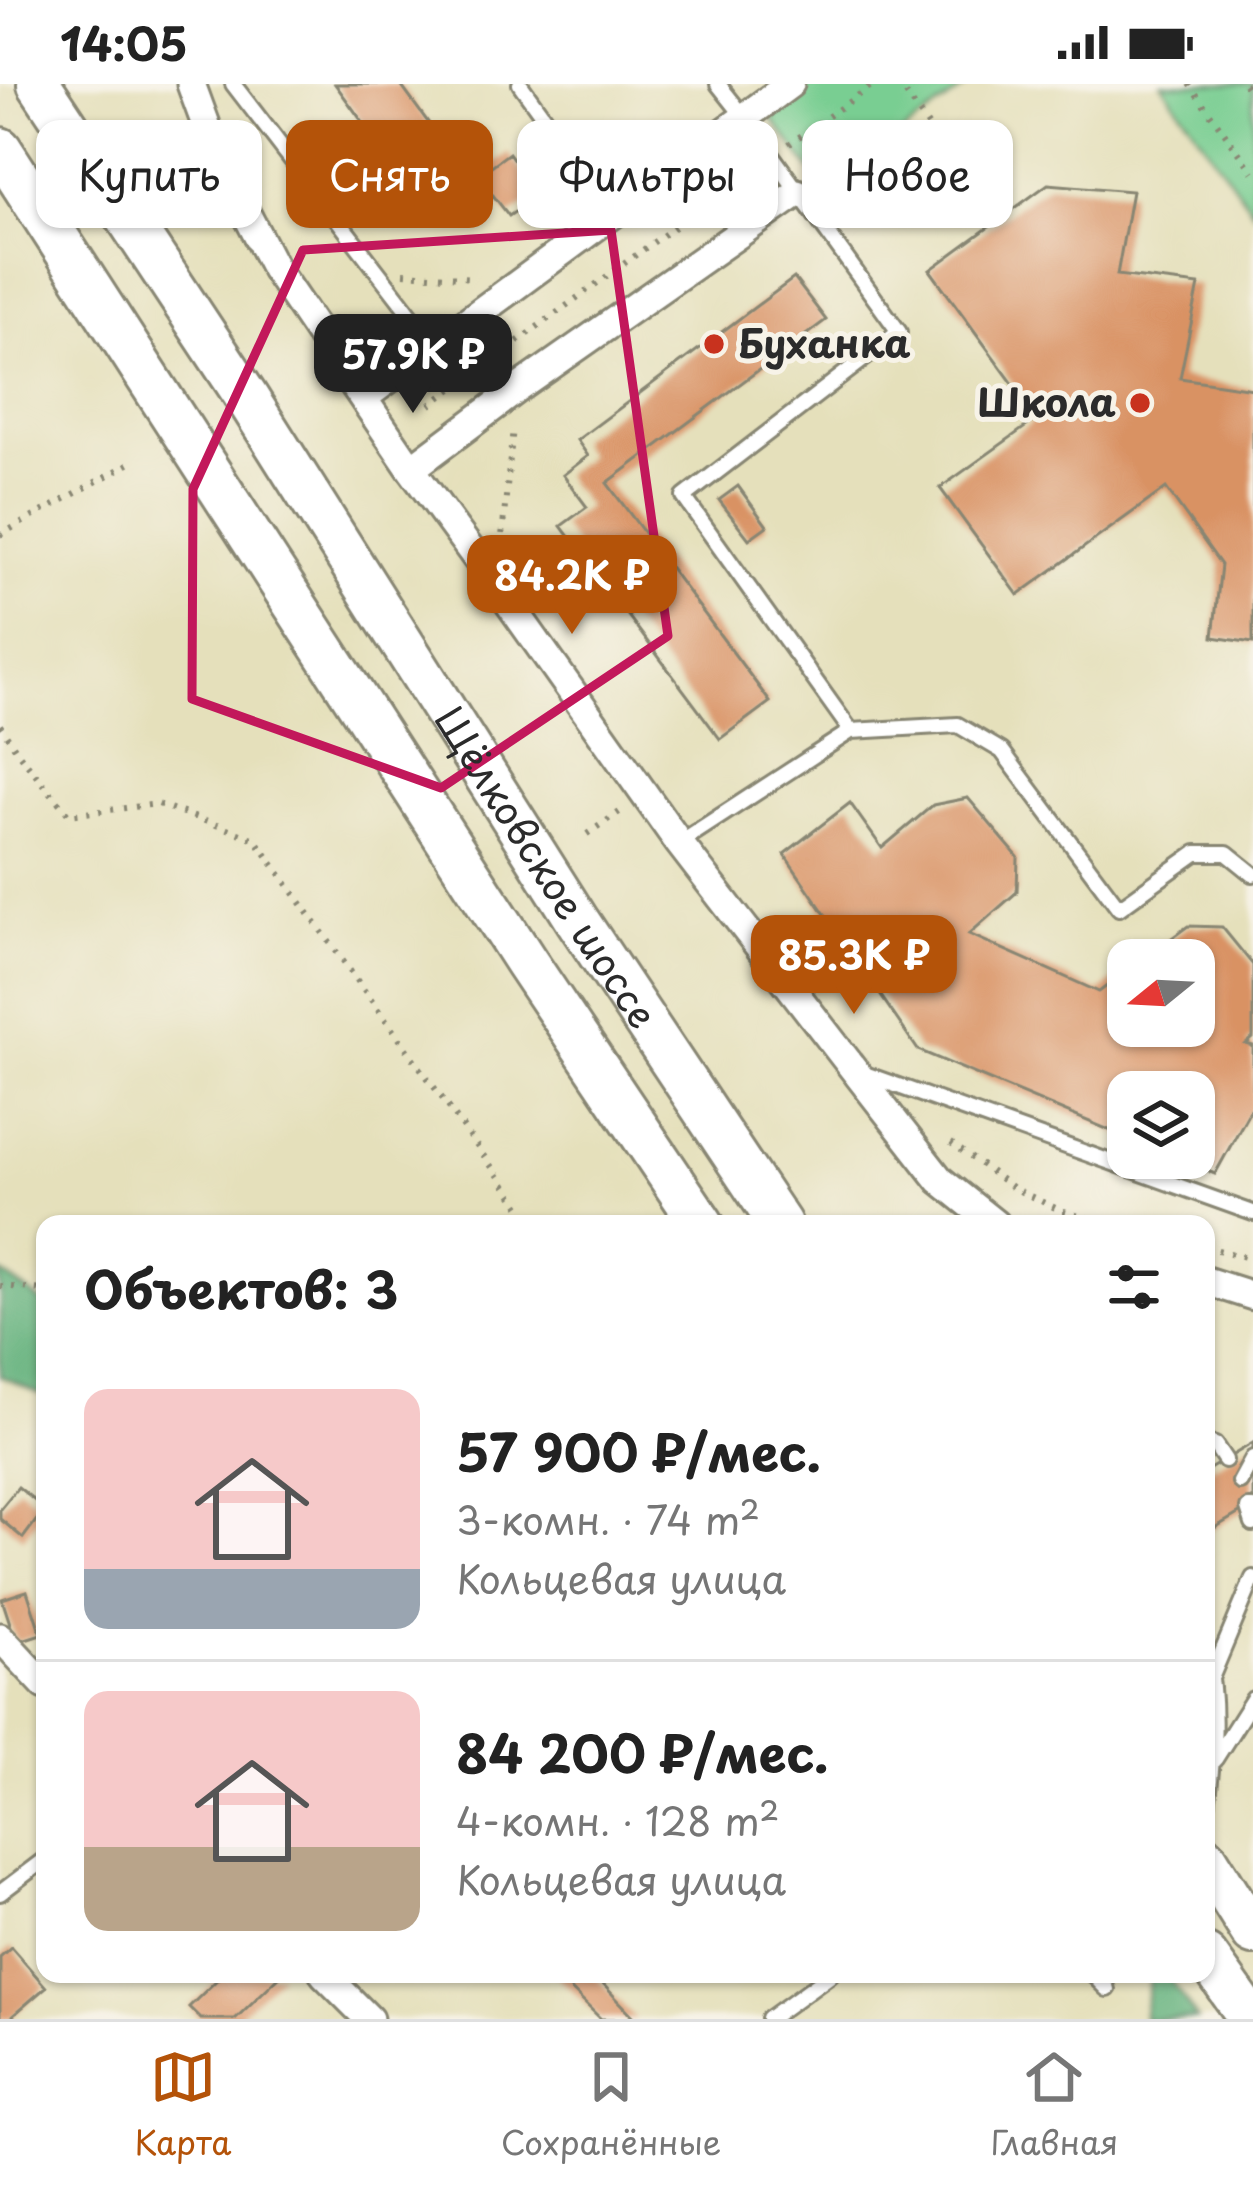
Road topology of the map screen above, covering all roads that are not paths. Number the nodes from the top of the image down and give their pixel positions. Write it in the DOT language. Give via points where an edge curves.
graph roads {
  1 [pos="39,84"];
  2 [pos="191,84"];
  3 [pos="233,84"];
  4 [pos="520,84"];
  5 [pos="718,84"];
  6 [pos="790,84"];
  7 [pos="745,118"];
  8 [pos="546,120"];
  9 [pos="742,120"];
  10 [pos="0,149"];
  11 [pos="797,193"];
  12 [pos="595,228"];
  13 [pos="435,346"];
  14 [pos="363,398"];
  15 [pos="411,470"];
  16 [pos="851,731"];
  17 [pos="679,843"];
  18 [pos="1253,874"];
  19 [pos="855,1070"];
  20 [pos="1253,1214"];
  21 [pos="696,1215"];
  22 [pos="774,1215"];
  23 [pos="984,1215"];
  24 [pos="1215,1284"];
  25 [pos="1253,1296"];
  26 [pos="1215,1445"];
  27 [pos="1253,1459"];
  28 [pos="1225,1460"];
  29 [pos="1240,1482"];
  30 [pos="1251,1508"];
  31 [pos="1253,1524"];
  32 [pos="1253,1578"];
  33 [pos="0,1637"];
  34 [pos="1215,1669"];
  35 [pos="36,1675"];
  36 [pos="1253,1699"];
  37 [pos="1215,1760"];
  38 [pos="36,1866"];
  39 [pos="1215,1872"];
  40 [pos="0,1893"];
  41 [pos="1253,1933"];
  42 [pos="1215,1969"];
  43 [pos="333,1983"];
  44 [pos="819,1983"];
  45 [pos="1101,1983"];
  46 [pos="1107,1989"];
  47 [pos="369,2019"];
  48 [pos="770,2019"];
  49 [pos="1251,2019"];
  1 -- 22 [label="main road, Щёлковское шоссе"];
  2 -- 14 [label="street" via="220,163 275,269"];
  3 -- 13 [label="lane"];
  4 -- 8 [label="lane"];
  5 -- 7 [label="lane"];
  6 -- 7 [label="street"];
  7 -- 9 [label="street"];
  7 -- 11 [label="lane"];
  10 -- 21 [label="main road, Щёлковское шоссе"];
  11 -- 15 [label="street"];
  11 -- 16 [label="lane" via="899,332 684,497"];
  12 -- 13 [label="street"];
  13 -- 14 [label="street"];
  14 -- 15 [label="street"];
  15 -- 17 [label="street"];
  16 -- 17 [label="lane"];
  16 -- 18 [label="lane" via="958,725 1002,751 1119,908 1196,854 1227,853"];
  17 -- 19 [label="street"];
  19 -- 20 [label="lane"];
  19 -- 23 [label="street" via="940,1180"];
  24 -- 25 [label="street"];
  26 -- 28 [label="lane"];
  27 -- 29 [label="lane"];
  30 -- 31 [label="lane"];
  32 -- 34 [label="lane"];
  33 -- 35 [label="street"];
  36 -- 37 [label="lane"];
  38 -- 40 [label="lane"];
  39 -- 41 [label="main road"];
  42 -- 49 [label="main road"];
  43 -- 47 [label="street"];
  44 -- 48 [label="lane"];
  45 -- 46 [label="lane"];
}
